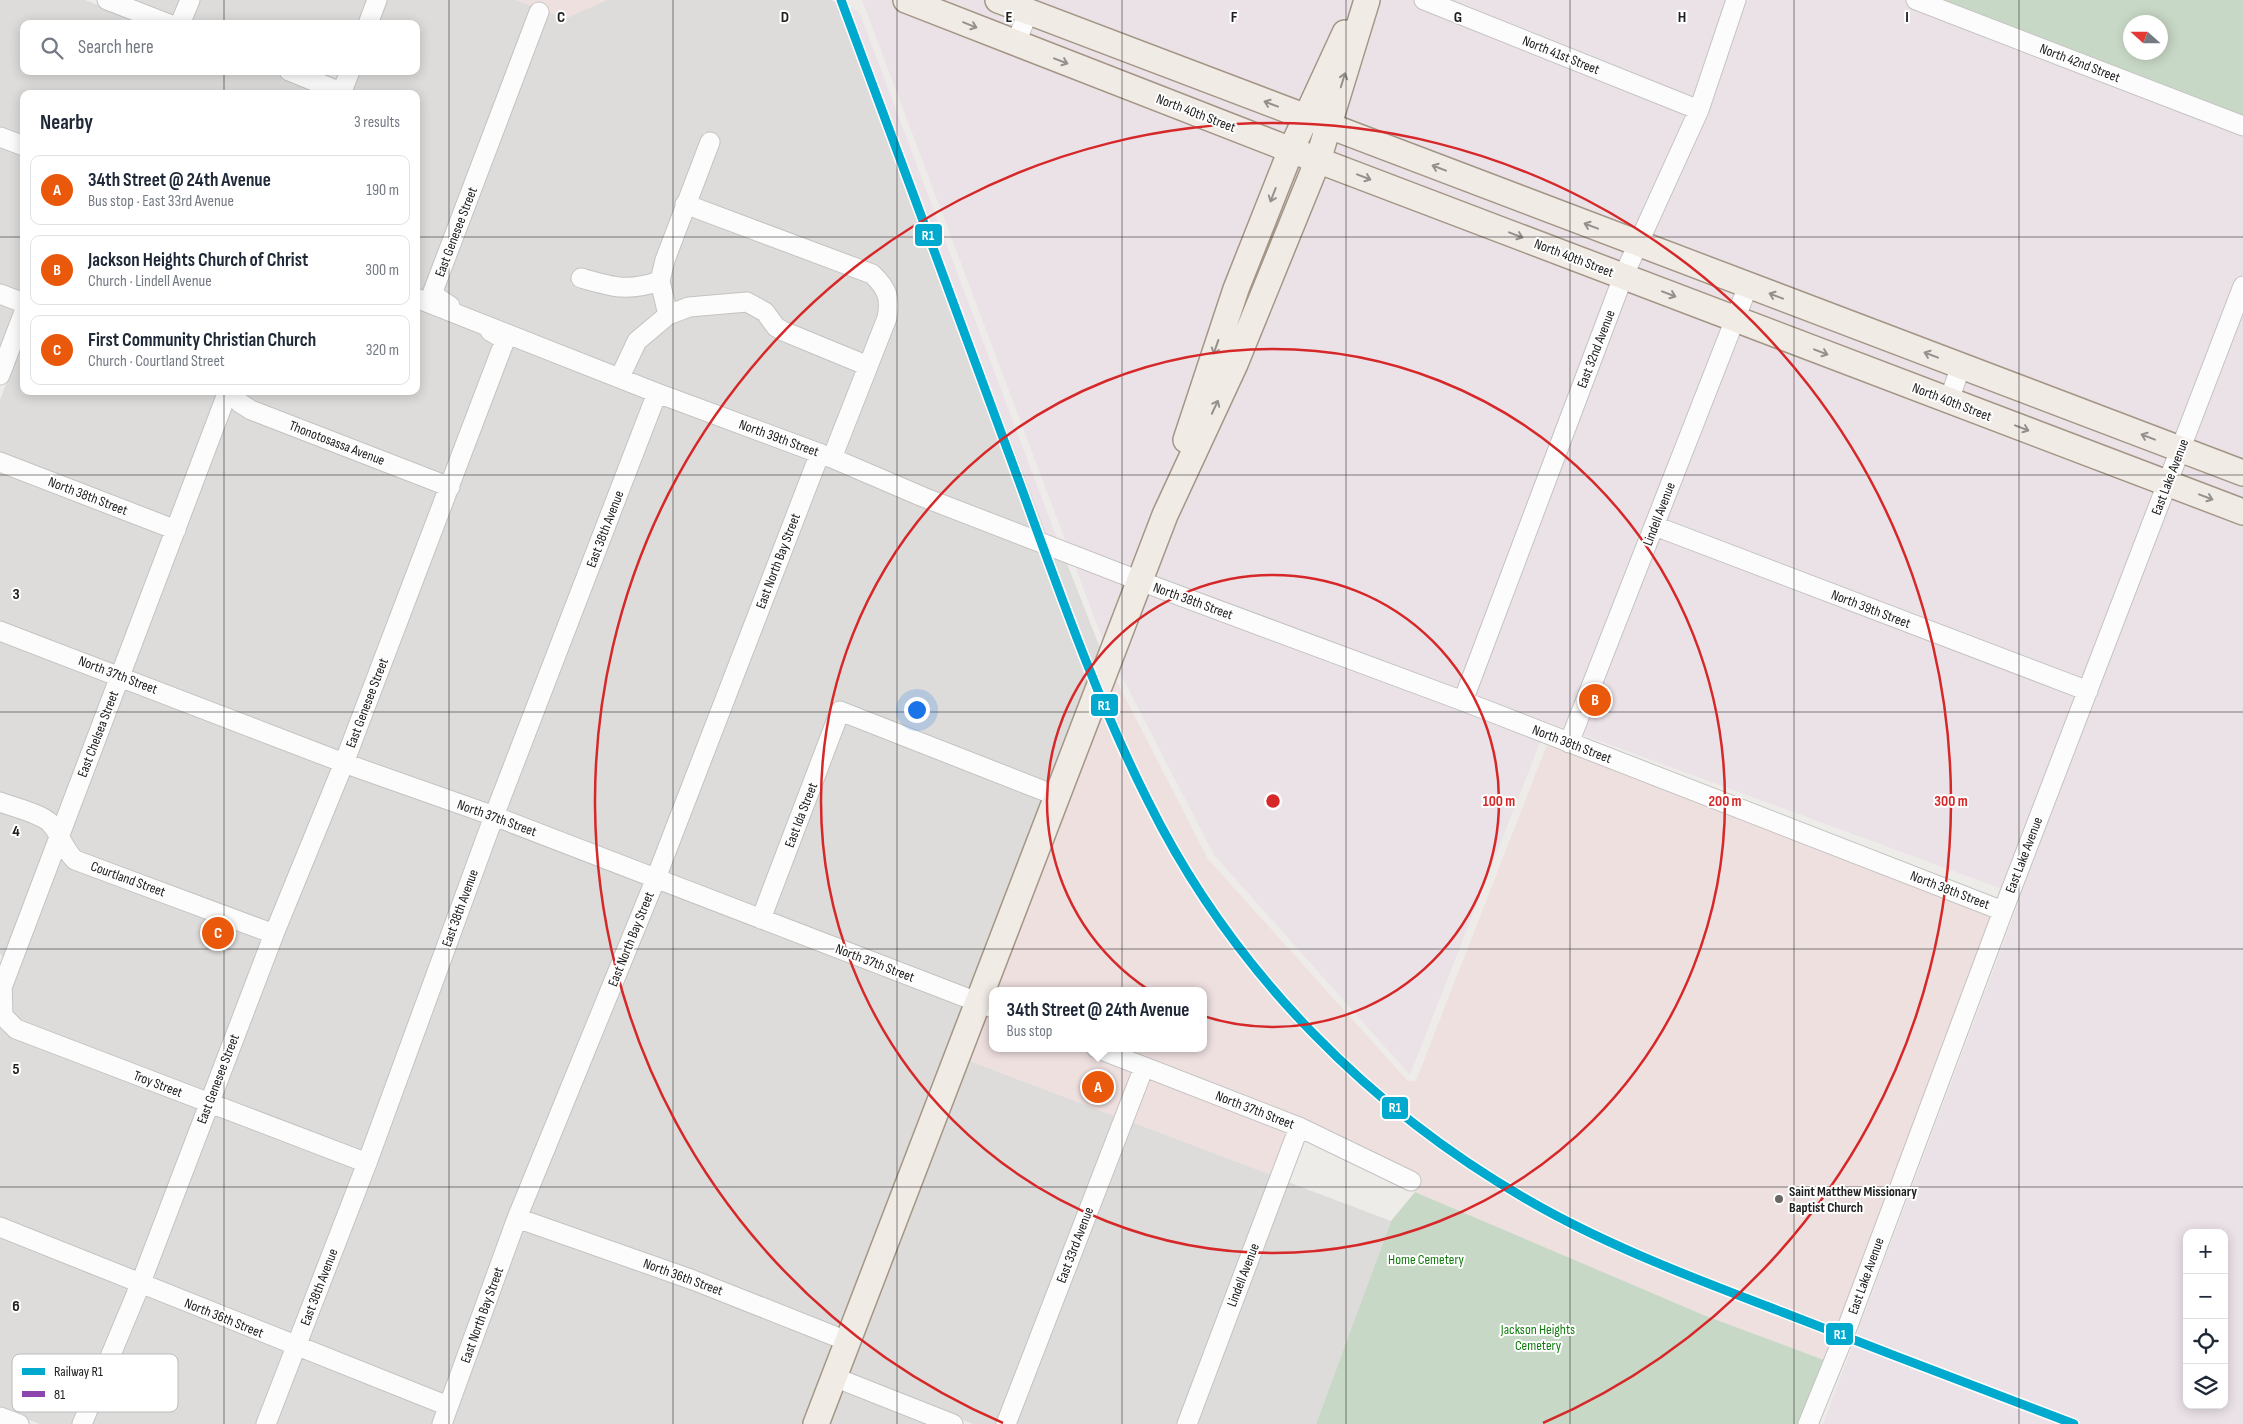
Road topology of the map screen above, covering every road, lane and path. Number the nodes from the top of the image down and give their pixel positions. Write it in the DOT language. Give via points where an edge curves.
graph roads {
  1 [pos="107,0"];
  2 [pos="190,0"];
  3 [pos="377,0"];
  4 [pos="906,0"];
  5 [pos="998,0"];
  6 [pos="1363,0"];
  7 [pos="1367,0"];
  8 [pos="1424,0"];
  9 [pos="1736,0"];
  10 [pos="1916,0"];
  11 [pos="539,12"];
  12 [pos="1028,12"];
  13 [pos="159,20"];
  14 [pos="182,20"];
  15 [pos="370,20"];
  16 [pos="1016,43"];
  17 [pos="298,75"];
  18 [pos="348,75"];
  19 [pos="334,90"];
  20 [pos="342,90"];
  21 [pos="1698,110"];
  22 [pos="1305,118"];
  23 [pos="1329,126"];
  24 [pos="2243,126"];
  25 [pos="0,137"];
  26 [pos="710,142"];
  27 [pos="20,144"];
  28 [pos="1291,150"];
  29 [pos="1318,160"];
  30 [pos="685,204"];
  31 [pos="1636,243"];
  32 [pos="1623,276"];
  33 [pos="581,278"];
  34 [pos="660,282"];
  35 [pos="1748,286"];
  36 [pos="2243,286"];
  37 [pos="0,294"];
  38 [pos="420,300"];
  39 [pos="20,302"];
  40 [pos="668,315"];
  41 [pos="468,318"];
  42 [pos="1735,319"];
  43 [pos="20,322"];
  44 [pos="868,366"];
  45 [pos="1961,366"];
  46 [pos="0,375"];
  47 [pos="620,377"];
  48 [pos="657,393"];
  49 [pos="227,395"];
  50 [pos="235,395"];
  51 [pos="1949,400"];
  52 [pos="2181,450"];
  53 [pos="826,455"];
  54 [pos="0,462"];
  55 [pos="2243,473"];
  56 [pos="2168,482"];
  57 [pos="450,487"];
  58 [pos="2243,512"];
  59 [pos="1165,515"];
  60 [pos="1655,526"];
  61 [pos="176,530"];
  62 [pos="1140,581"];
  63 [pos="0,631"];
  64 [pos="121,676"];
  65 [pos="2088,691"];
  66 [pos="1463,701"];
  67 [pos="1569,743"];
  68 [pos="344,763"];
  69 [pos="1057,796"];
  70 [pos="0,802"];
  71 [pos="494,816"];
  72 [pos="60,837"];
  73 [pos="656,878"];
  74 [pos="2003,911"];
  75 [pos="761,919"];
  76 [pos="274,934"];
  77 [pos="0,964"];
  78 [pos="991,987"];
  79 [pos="1,991"];
  80 [pos="985,1005"];
  81 [pos="1106,1052"];
  82 [pos="1144,1067"];
  83 [pos="209,1104"];
  84 [pos="1300,1127"];
  85 [pos="367,1163"];
  86 [pos="1411,1181"];
  87 [pos="517,1218"];
  88 [pos="0,1227"];
  89 [pos="140,1285"];
  90 [pos="847,1341"];
  91 [pos="297,1346"];
  92 [pos="111,1354"];
  93 [pos="834,1377"];
  94 [pos="448,1406"];
  95 [pos="87,1412"];
  96 [pos="0,1417"];
  97 [pos="19,1424"];
  98 [pos="82,1424"];
  99 [pos="266,1424"];
  100 [pos="442,1424"];
  101 [pos="816,1424"];
  102 [pos="952,1424"];
  103 [pos="1006,1424"];
  104 [pos="1187,1424"];
  105 [pos="1808,1424"];
  1 -- 13 [label="street"];
  2 -- 14 [label="street"];
  3 -- 15 [label="street"];
  4 -- 16 [label="main road, North 40th Street, one-way"];
  5 -- 12 [label="main road"];
  6 -- 22 [label="main road"];
  23 -- 7 [label="main road, one-way"];
  8 -- 21 [label="street, North 41st Street"];
  9 -- 21 [label="street, East 32nd Avenue"];
  10 -- 24 [label="street, North 42nd Street"];
  11 -- 41 [label="street, East Genesee Street" via="432,294"];
  12 -- 16 [label="street"];
  22 -- 12 [label="main road, one-way"];
  16 -- 28 [label="main road, North 40th Street, one-way"];
  17 -- 19 [label="street"];
  18 -- 20 [label="street"];
  21 -- 31 [label="street, East 32nd Avenue"];
  22 -- 23 [label="main road"];
  22 -- 28 [label="main road"];
  23 -- 29 [label="main road"];
  31 -- 23 [label="main road, one-way"];
  25 -- 27 [label="street"];
  26 -- 30 [label="street"];
  28 -- 29 [label="main road, North 40th Street"];
  28 -- 59 [label="main road, one-way" via="1231,305 1197,404"];
  29 -- 32 [label="main road, North 40th Street, one-way"];
  59 -- 29 [label="main road, one-way" via="1235,364"];
  30 -- 34 [label="street"];
  30 -- 44 [label="street, East North Bay Street" via="872,274 888,293 890,304"];
  31 -- 32 [label="street, East 32nd Avenue"];
  31 -- 35 [label="main road"];
  32 -- 42 [label="main road, North 40th Street, one-way"];
  32 -- 66 [label="street, East 32nd Avenue"];
  33 -- 34 [label="street" via="615,287 638,288"];
  34 -- 40 [label="street"];
  35 -- 42 [label="street, Lindell Avenue"];
  45 -- 35 [label="main road, one-way"];
  36 -- 52 [label="street, East Lake Avenue"];
  37 -- 39 [label="street"];
  38 -- 41 [label="street, North 39th Street"];
  40 -- 44 [label="street" via="689,307 747,302 765,312 783,331"];
  40 -- 47 [label="street" via="637,341"];
  41 -- 47 [label="street, North 39th Street"];
  41 -- 57 [label="street, East Genesee Street" via="505,340"];
  42 -- 51 [label="main road, North 40th Street, one-way"];
  42 -- 60 [label="street, Lindell Avenue"];
  43 -- 46 [label="street"];
  44 -- 53 [label="street, East North Bay Street"];
  45 -- 51 [label="street"];
  52 -- 45 [label="main road, one-way"];
  47 -- 48 [label="street, North 39th Street"];
  48 -- 53 [label="street, North 39th Street"];
  48 -- 71 [label="street, East 38th Avenue"];
  49 -- 61 [label="street, East Chelsea Street"];
  50 -- 57 [label="street, Thonotosassa Avenue" via="251,410"];
  51 -- 56 [label="main road, North 40th Street, one-way"];
  52 -- 55 [label="main road"];
  52 -- 56 [label="street, East Lake Avenue"];
  53 -- 62 [label="street, North 39th Street" via="923,497"];
  53 -- 73 [label="street, East North Bay Street"];
  54 -- 61 [label="street, North 38th Street"];
  56 -- 58 [label="main road, North 40th Street, one-way"];
  56 -- 65 [label="street, East Lake Avenue"];
  57 -- 68 [label="street, East Genesee Street"];
  59 -- 62 [label="main road"];
  60 -- 65 [label="street, North 39th Street"];
  60 -- 67 [label="street, Lindell Avenue"];
  61 -- 64 [label="street, East Chelsea Street"];
  62 -- 66 [label="street, North 38th Street"];
  62 -- 69 [label="main road"];
  63 -- 64 [label="street, North 37th Street"];
  64 -- 68 [label="street, North 37th Street"];
  64 -- 72 [label="street, East Chelsea Street"];
  65 -- 74 [label="street, East Lake Avenue"];
  66 -- 67 [label="street, North 38th Street"];
  67 -- 74 [label="street, North 38th Street"];
  68 -- 71 [label="street, North 37th Street"];
  68 -- 76 [label="street, East Genesee Street"];
  69 -- 75 [label="street, East Ida Street" via="840,711"];
  69 -- 78 [label="main road"];
  70 -- 72 [label="street, Courtland Street" via="48,820"];
  71 -- 73 [label="street, North 37th Street"];
  71 -- 85 [label="street, East 38th Avenue"];
  72 -- 76 [label="street, Courtland Street" via="66,852 75,860"];
  72 -- 79 [label="street, East Chelsea Street"];
  73 -- 75 [label="street, North 37th Street"];
  73 -- 87 [label="street, East North Bay Street"];
  74 -- 105 [label="street, East Lake Avenue"];
  75 -- 80 [label="street, North 37th Street"];
  76 -- 83 [label="street, East Genesee Street"];
  77 -- 79 [label="street, Troy Street" via="3,966"];
  79 -- 83 [label="street, Troy Street" via="3,1016 16,1030"];
  80 -- 90 [label="main road"];
  81 -- 82 [label="street, North 37th Street"];
  82 -- 84 [label="street, North 37th Street"];
  82 -- 103 [label="street, East 33rd Avenue"];
  83 -- 85 [label="street, Troy Street"];
  83 -- 89 [label="street, East Genesee Street"];
  84 -- 86 [label="street, North 37th Street"];
  84 -- 104 [label="street, Lindell Avenue"];
  85 -- 91 [label="street, East 38th Avenue"];
  87 -- 90 [label="street, North 36th Street" via="694,1280"];
  87 -- 94 [label="street, East North Bay Street"];
  88 -- 89 [label="street, North 36th Street"];
  89 -- 91 [label="street, North 36th Street"];
  89 -- 92 [label="street, East Genesee Street"];
  90 -- 93 [label="main road"];
  91 -- 94 [label="street, North 36th Street"];
  91 -- 99 [label="street, East 38th Avenue"];
  93 -- 101 [label="main road"];
  93 -- 102 [label="street"];
  94 -- 100 [label="street, East North Bay Street"];
  95 -- 98 [label="street, East Genesee Street"];
  96 -- 97 [label="street"];
}
